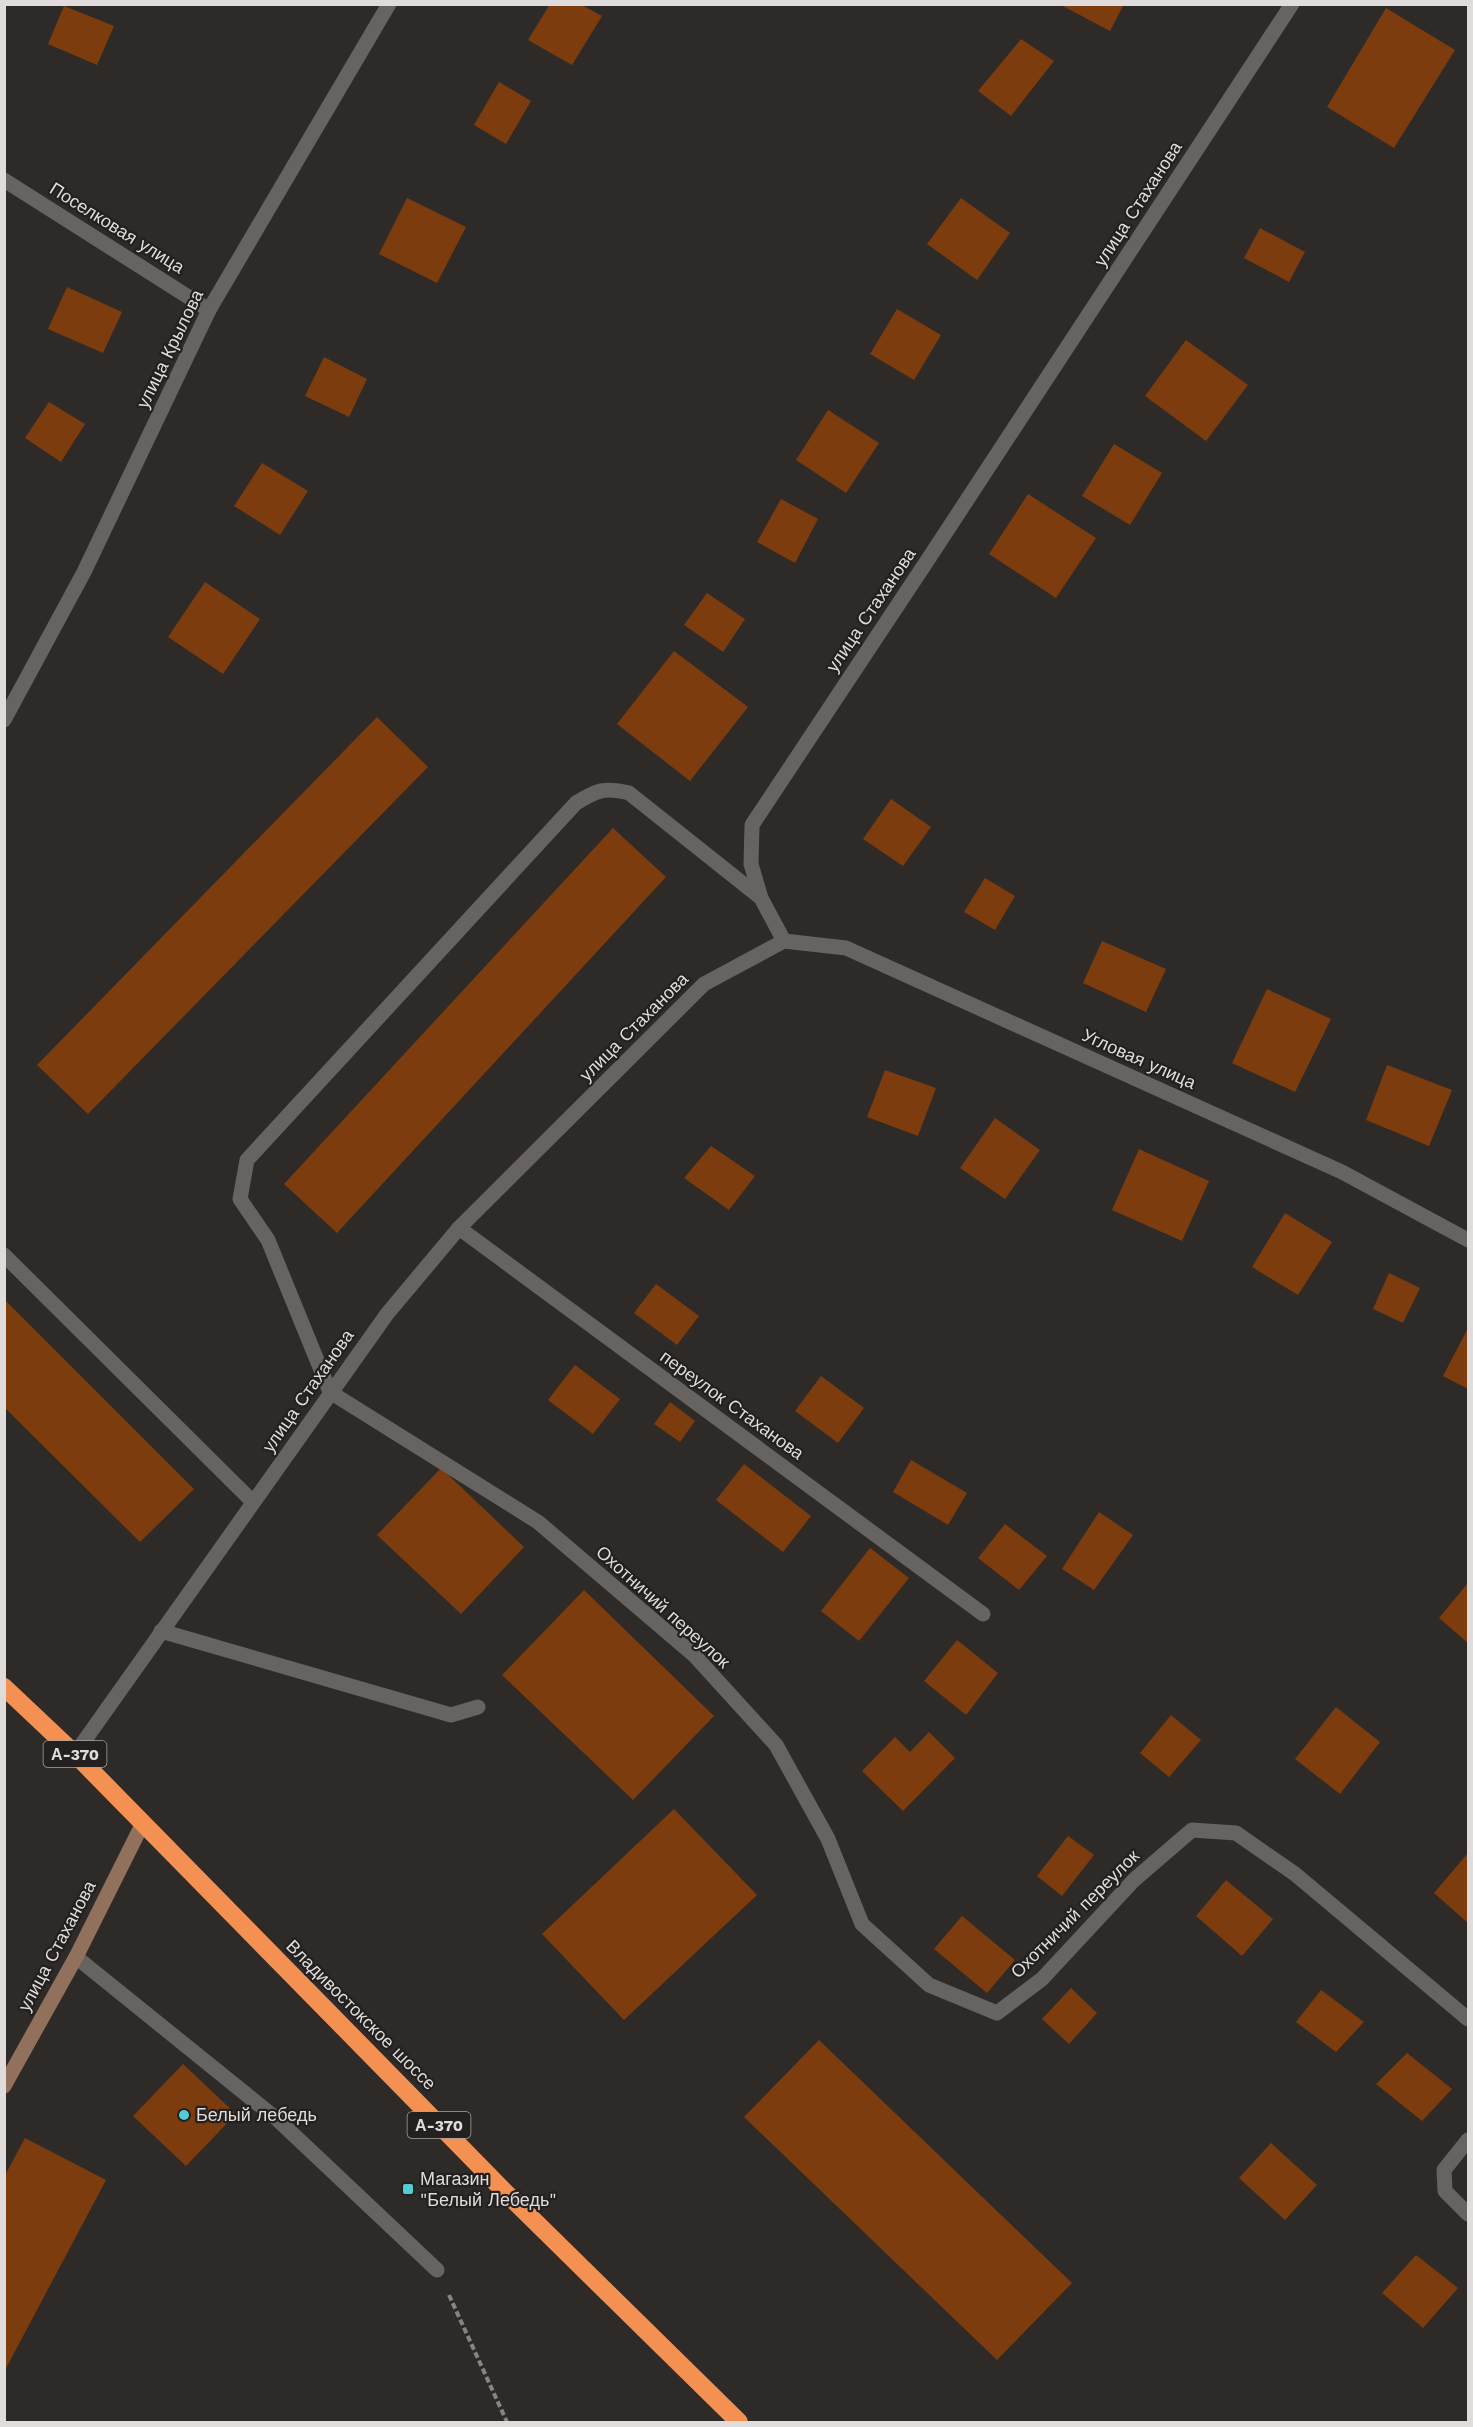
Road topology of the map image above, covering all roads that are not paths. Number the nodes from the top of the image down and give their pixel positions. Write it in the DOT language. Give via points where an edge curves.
graph roads {
  1 [pos="389,4"];
  2 [pos="1292,4"];
  3 [pos="4,180"];
  4 [pos="209,310"];
  5 [pos="4,720"];
  6 [pos="761,898"];
  7 [pos="784,941"];
  8 [pos="459,1228"];
  9 [pos="1468,1240"];
  10 [pos="4,1255"];
  11 [pos="330,1392"];
  12 [pos="253,1502"];
  13 [pos="983,1614"];
  14 [pos="161,1631"];
  15 [pos="4,1687"];
  16 [pos="478,1707"];
  17 [pos="75,1754"];
  18 [pos="143,1823"];
  19 [pos="76,1957"];
  20 [pos="1468,2019"];
  21 [pos="4,2086"];
  22 [pos="1468,2139"];
  23 [pos="1468,2214"];
  24 [pos="437,2270"];
  25 [pos="740,2422"];
  1 -- 4 [label="street, улица Крылова"];
  2 -- 6 [label="street, улица Стаханова" via="752,825 751,864"];
  3 -- 4 [label="street, Поселковая улица"];
  4 -- 5 [label="street, улица Крылова" via="84,572"];
  6 -- 7 [label="street, улица Стаханова"];
  6 -- 11 [label="street" via="629,793 611,789 593,792 576,803 247,1160 240,1199 268,1240"];
  7 -- 8 [label="street, улица Стаханова" via="704,984"];
  7 -- 9 [label="street, Угловая улица" via="846,948 1342,1172"];
  8 -- 11 [label="street, улица Стаханова" via="387,1314"];
  8 -- 13 [label="street, переулок Стаханова"];
  10 -- 12 [label="street"];
  11 -- 12 [label="street, улица Стаханова"];
  11 -- 20 [label="street, Охотничий переулок" via="538,1522 694,1655 776,1745 828,1839 861,1924 929,1985 997,2013 1042,1979 1134,1880 1192,1830 1236,1833 1295,1874"];
  12 -- 14 [label="street, улица Стаханова"];
  14 -- 16 [label="street" via="451,1714"];
  14 -- 17 [label="street, улица Стаханова"];
  15 -- 17 [label="highway, Владивостокское шоссе / А-370"];
  17 -- 18 [label="highway, Владивостокское шоссе / А-370"];
  18 -- 19 [label="street, улица Стаханова"];
  18 -- 25 [label="highway, Владивостокское шоссе / А-370" via="508,2195"];
  19 -- 21 [label="street, улица Стаханова"];
  19 -- 24 [label="street" via="278,2120"];
  22 -- 23 [label="street" via="1444,2170 1445,2191"];
}
